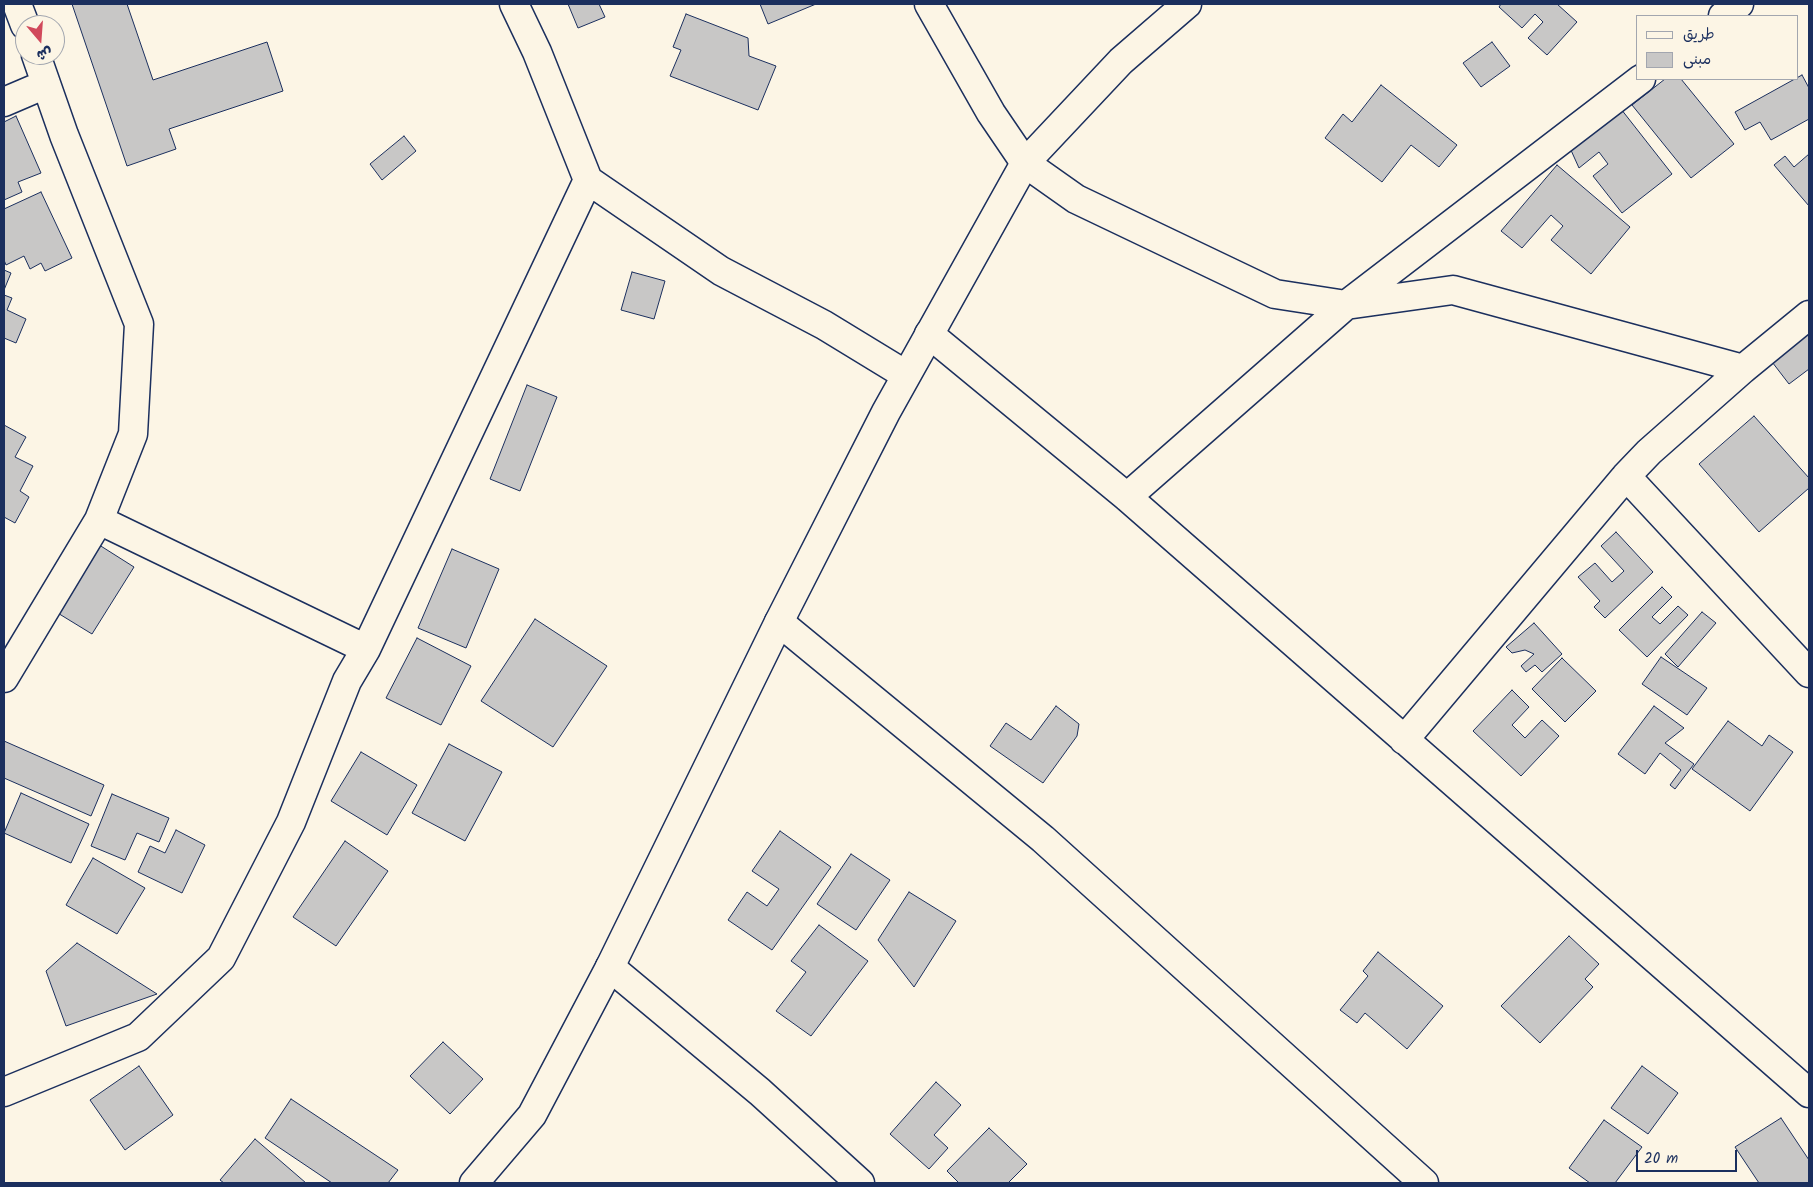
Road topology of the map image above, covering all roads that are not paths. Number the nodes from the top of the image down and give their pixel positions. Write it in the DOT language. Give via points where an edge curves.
graph roads {
  1 [pos="514,4"];
  2 [pos="929,4"];
  3 [pos="1187,4"];
  4 [pos="1739,4"];
  5 [pos="1724,15"];
  6 [pos="39,65"];
  7 [pos="1641,80"];
  8 [pos="46,84"];
  9 [pos="4,102"];
  10 [pos="1025,163"];
  11 [pos="588,180"];
  12 [pos="1346,305"];
  13 [pos="1809,315"];
  14 [pos="929,334"];
  15 [pos="1743,369"];
  16 [pos="906,375"];
  17 [pos="1626,476"];
  18 [pos="1127,496"];
  19 [pos="99,520"];
  20 [pos="779,622"];
  21 [pos="366,649"];
  22 [pos="1809,673"];
  23 [pos="4,678"];
  24 [pos="1404,740"];
  25 [pos="610,968"];
  26 [pos="4,1092"];
  27 [pos="1809,1093"];
  28 [pos="474,1183"];
  29 [pos="860,1183"];
  30 [pos="1424,1183"];
  1 -- 11 [label="street" via="537,52"];
  2 -- 10 [label="street" via="991,113"];
  3 -- 10 [label="street" via="1121,61"];
  4 -- 5 [label="street"];
  6 -- 8 [label="street"];
  7 -- 12 [label="street"];
  8 -- 9 [label="street"];
  8 -- 19 [label="street" via="139,324 133,434"];
  10 -- 12 [label="street" via="1076,200 1275,294"];
  10 -- 14 [label="street"];
  11 -- 16 [label="street" via="721,271 824,325"];
  11 -- 21 [label="street"];
  12 -- 15 [label="street" via="1453,290"];
  12 -- 18 [label="street"];
  13 -- 15 [label="street"];
  14 -- 16 [label="street"];
  14 -- 18 [label="street"];
  15 -- 17 [label="street"];
  16 -- 20 [label="street"];
  17 -- 22 [label="street"];
  17 -- 24 [label="street"];
  18 -- 24 [label="street"];
  19 -- 21 [label="street"];
  19 -- 23 [label="street"];
  20 -- 25 [label="street"];
  20 -- 30 [label="street" via="1044,839"];
  21 -- 26 [label="street" via="347,681 291,822 221,958 138,1037"];
  24 -- 27 [label="street"];
  25 -- 28 [label="street" via="532,1115"];
  25 -- 29 [label="street" via="760,1092"];
}
